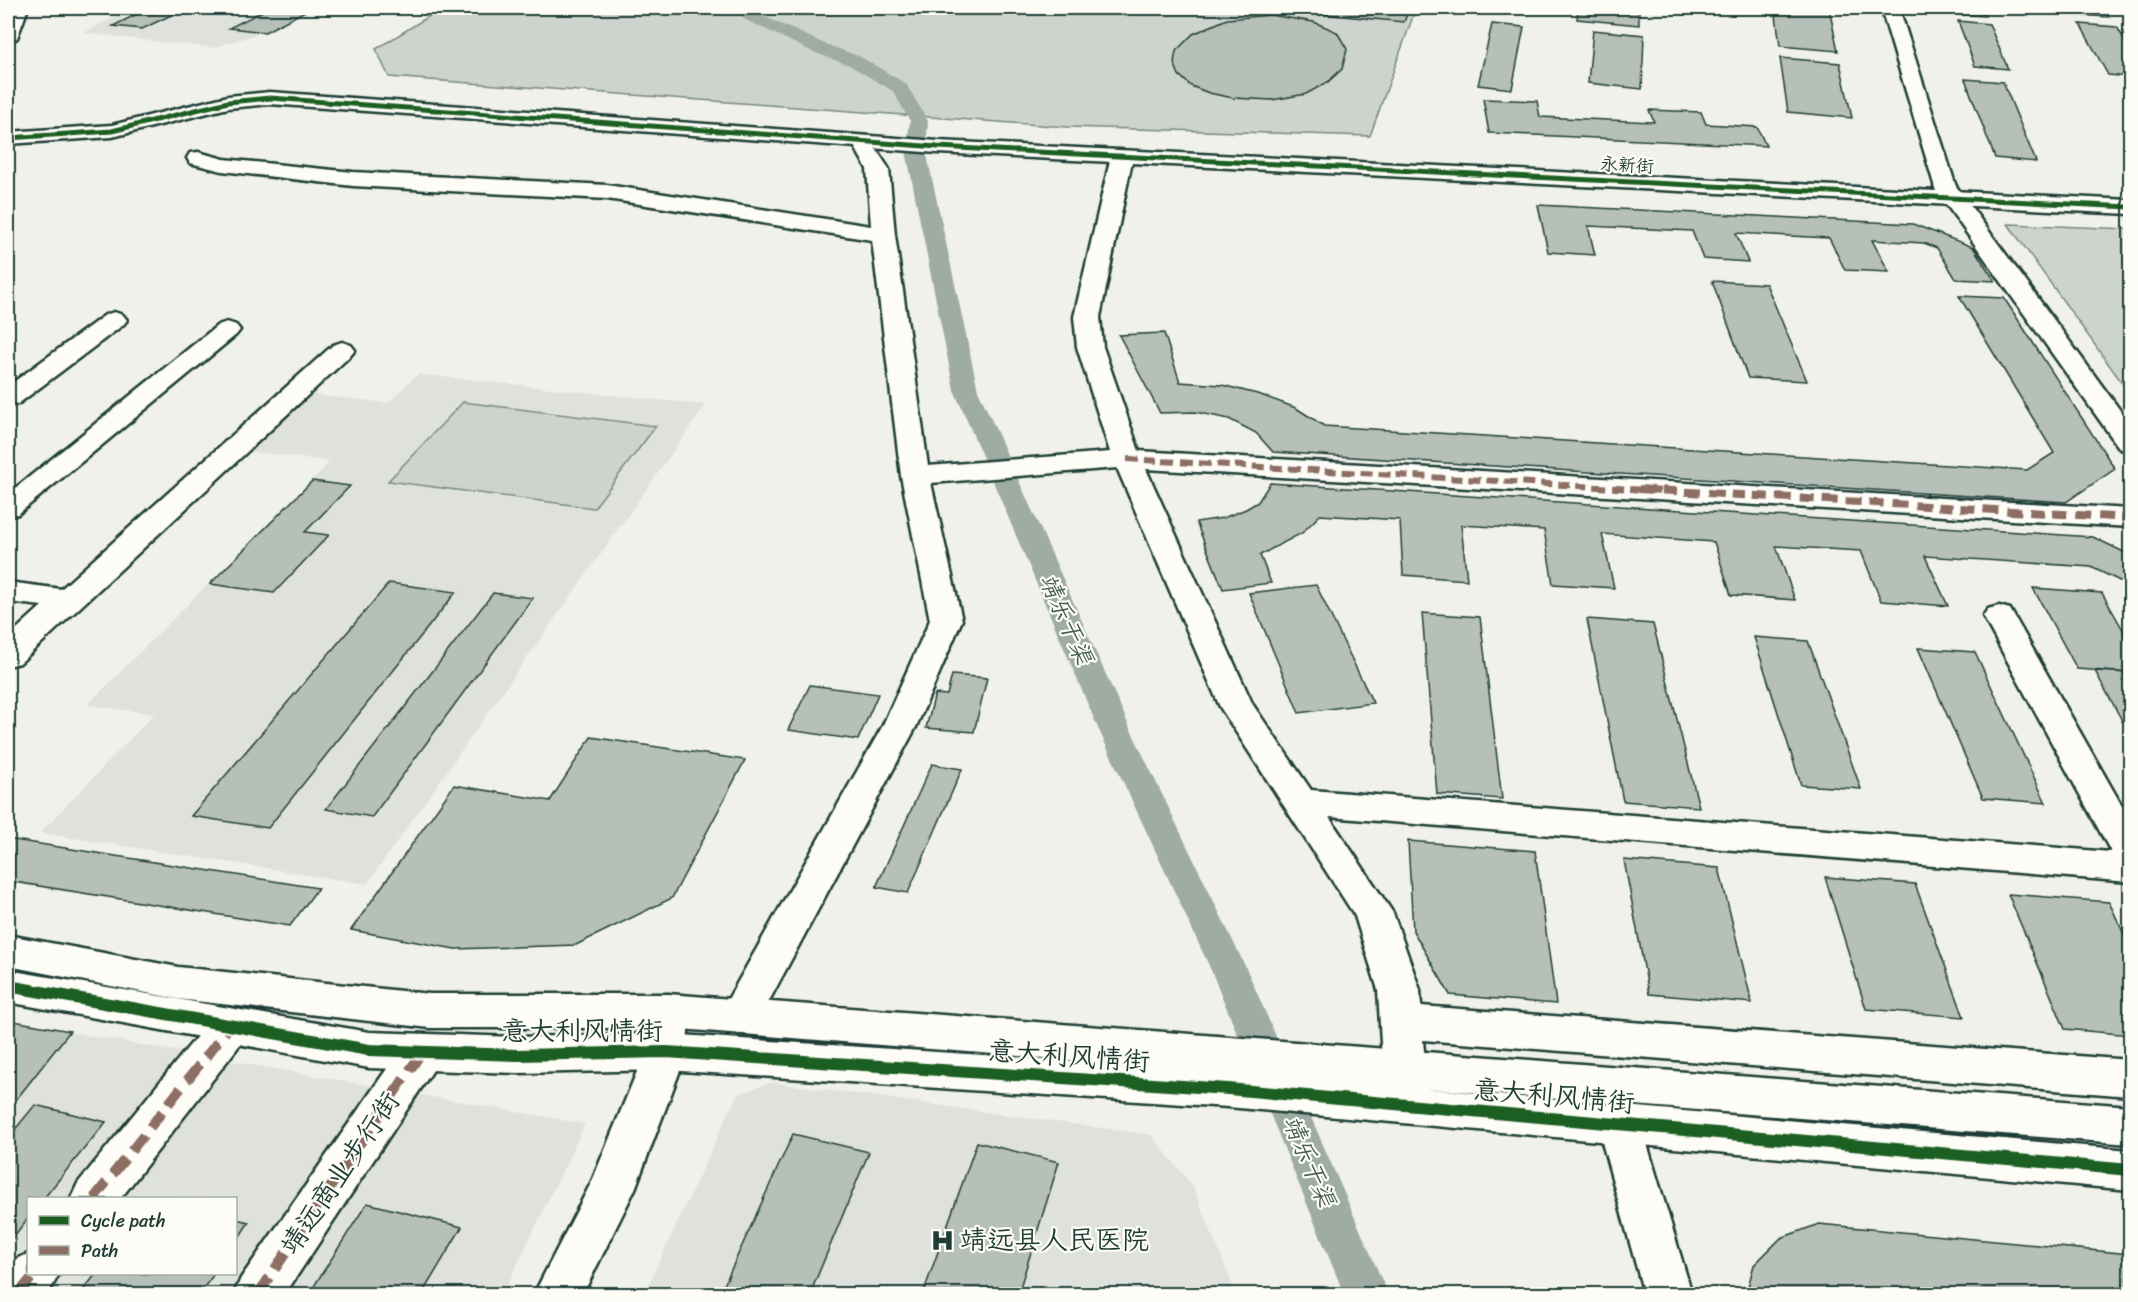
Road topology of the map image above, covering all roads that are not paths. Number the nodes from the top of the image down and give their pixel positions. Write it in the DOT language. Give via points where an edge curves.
graph roads {
  1 [pos="1890,8"];
  2 [pos="15,10"];
  3 [pos="8,38"];
  4 [pos="8,129"];
  5 [pos="8,138"];
  6 [pos="873,140"];
  7 [pos="1122,150"];
  8 [pos="198,158"];
  9 [pos="1950,193"];
  10 [pos="2130,195"];
  11 [pos="2130,207"];
  12 [pos="883,235"];
  13 [pos="114,320"];
  14 [pos="226,330"];
  15 [pos="342,350"];
  16 [pos="8,398"];
  17 [pos="2130,443"];
  18 [pos="1127,459"];
  19 [pos="915,476"];
  20 [pos="8,508"];
  21 [pos="2130,518"];
  22 [pos="8,592"];
  23 [pos="69,600"];
  24 [pos="1999,616"];
  25 [pos="8,656"];
  26 [pos="1299,801"];
  27 [pos="2130,852"];
  28 [pos="2130,868"];
  29 [pos="8,951"];
  30 [pos="8,986"];
  31 [pos="739,1017"];
  32 [pos="1401,1021"];
  33 [pos="230,1026"];
  34 [pos="667,1032"];
  35 [pos="422,1052"];
  36 [pos="1220,1071"];
  37 [pos="2130,1078"];
  38 [pos="1405,1087"];
  39 [pos="1619,1124"];
  40 [pos="2130,1125"];
  41 [pos="2130,1170"];
  42 [pos="95,1197"];
  43 [pos="34,1275"];
  44 [pos="18,1294"];
  45 [pos="258,1294"];
  46 [pos="558,1294"];
  47 [pos="1668,1294"];
  1 -- 9 [label="street"];
  2 -- 3 [label="street"];
  4 -- 6 [label="street" via="117,122 216,96 265,89"];
  5 -- 6 [label="street" via="112,131 228,102 270,98"];
  6 -- 7 [label="street, 永新街"];
  6 -- 12 [label="street"];
  7 -- 9 [label="street, 永新街"];
  7 -- 18 [label="street" via="1087,317 1090,347"];
  8 -- 12 [label="street" via="222,165 353,179 607,192"];
  9 -- 10 [label="street, 永新街"];
  9 -- 11 [label="street, 永新街"];
  9 -- 17 [label="street"];
  12 -- 19 [label="street"];
  13 -- 16 [label="street"];
  14 -- 20 [label="street"];
  15 -- 23 [label="street"];
  18 -- 19 [label="street"];
  18 -- 21 [label="street"];
  18 -- 26 [label="street" via="1237,707"];
  19 -- 31 [label="street" via="946,620 899,727"];
  22 -- 23 [label="street"];
  23 -- 25 [label="street"];
  24 -- 27 [label="street"];
  26 -- 28 [label="street"];
  26 -- 32 [label="street" via="1373,913 1399,990"];
  29 -- 34 [label="street, 意大利风情街" via="178,983"];
  30 -- 33 [label="street, 意大利风情街"];
  31 -- 34 [label="street, 意大利风情街"];
  31 -- 36 [label="street, 意大利风情街"];
  32 -- 37 [label="street"];
  32 -- 38 [label="street"];
  33 -- 35 [label="street, 意大利风情街" via="369,1050"];
  33 -- 42 [label="street"];
  34 -- 35 [label="street, 意大利风情街" via="517,1055"];
  34 -- 36 [label="street, 意大利风情街"];
  34 -- 46 [label="street" via="612,1189"];
  35 -- 45 [label="street, 靖远商业步行街"];
  36 -- 38 [label="street, 意大利风情街"];
  38 -- 39 [label="street, 意大利风情街"];
  38 -- 40 [label="street, 意大利风情街"];
  39 -- 41 [label="street, 意大利风情街"];
  39 -- 47 [label="street"];
  43 -- 44 [label="street"];
}
